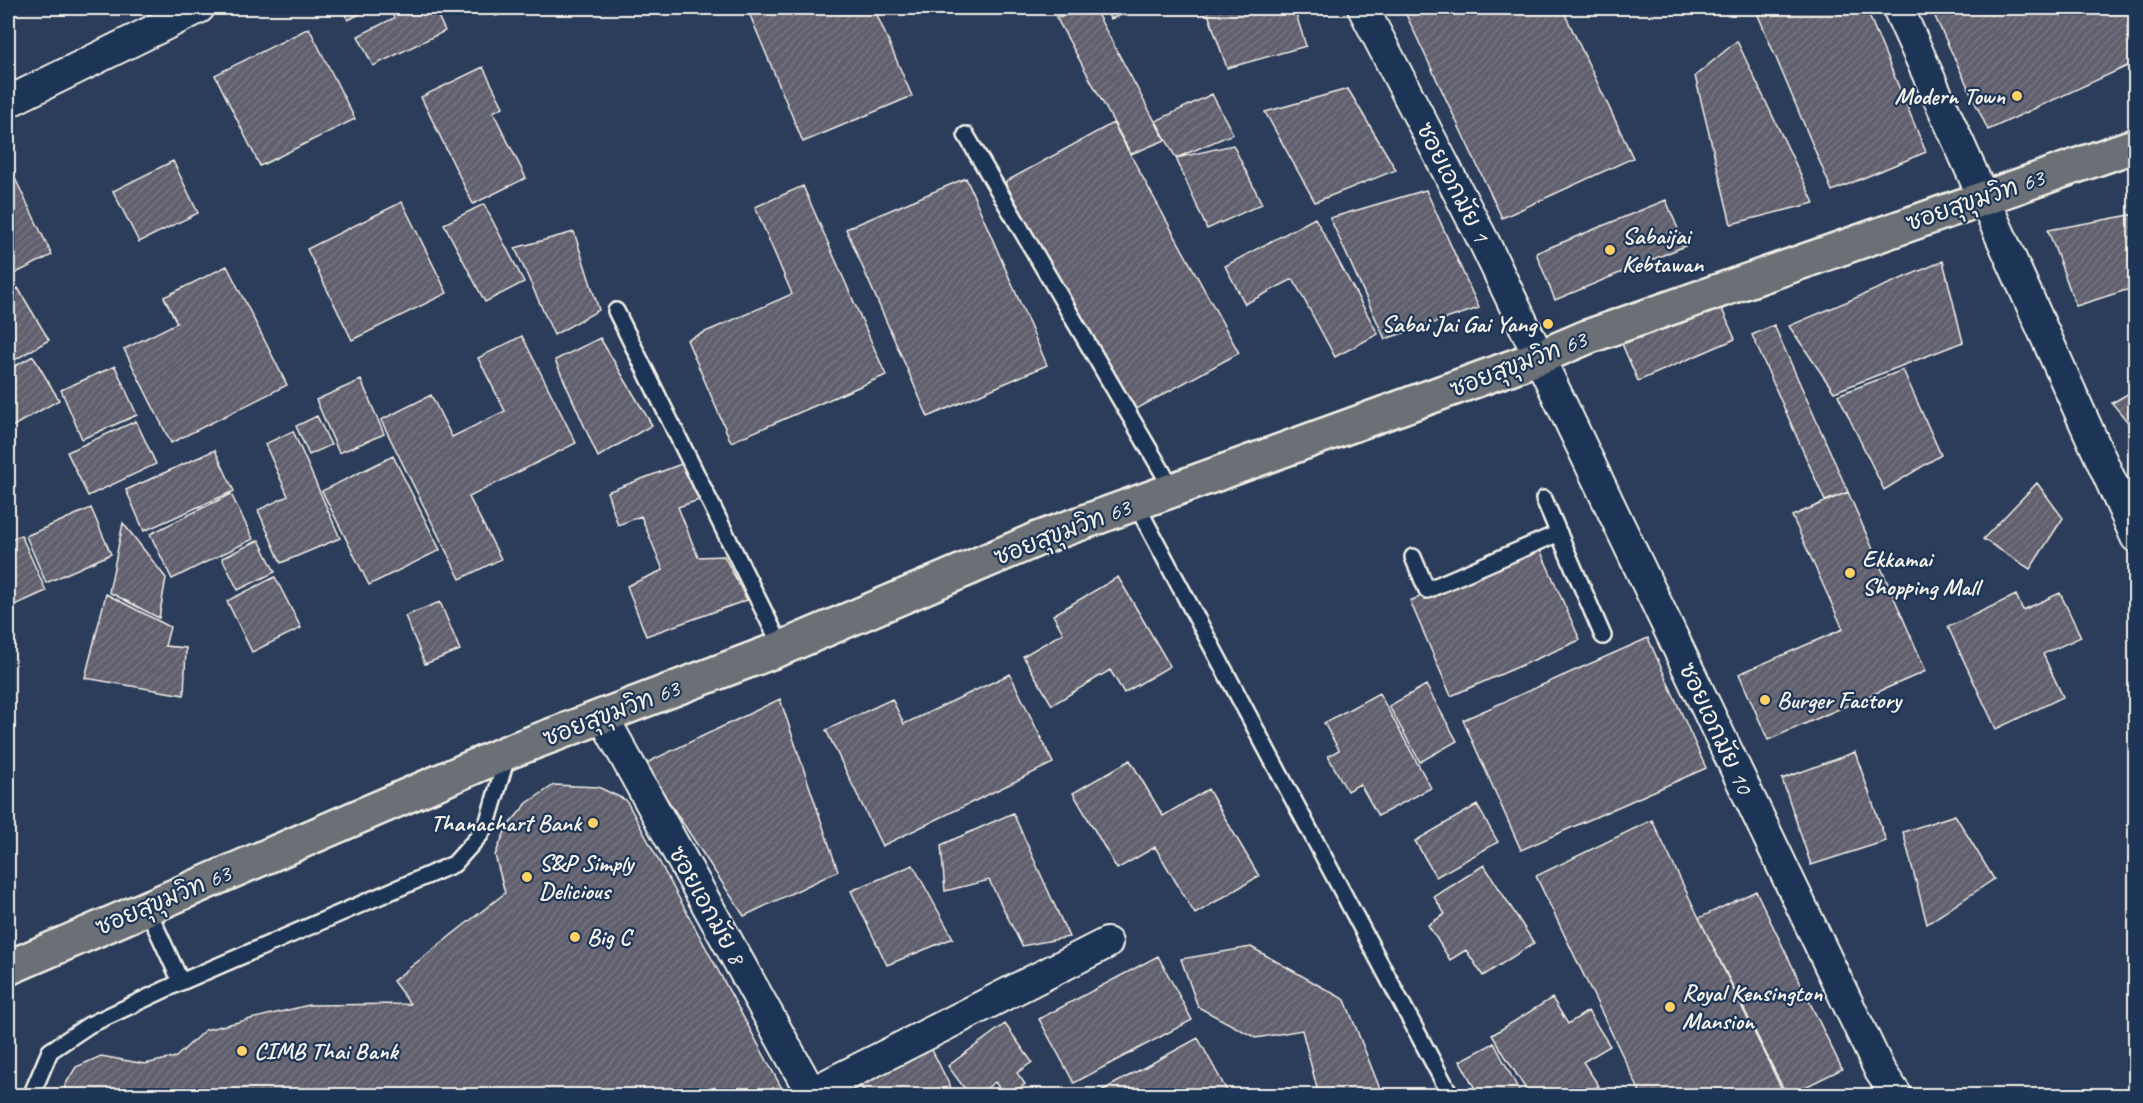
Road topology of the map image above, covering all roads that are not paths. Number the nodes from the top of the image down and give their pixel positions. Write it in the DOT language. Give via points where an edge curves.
graph roads {
  1 [pos="199,8"];
  2 [pos="1363,8"];
  3 [pos="1898,8"];
  4 [pos="8,102"];
  5 [pos="966,135"];
  6 [pos="2136,145"];
  7 [pos="1983,196"];
  8 [pos="616,311"];
  9 [pos="1540,357"];
  10 [pos="1173,490"];
  11 [pos="1545,499"];
  12 [pos="1136,504"];
  13 [pos="1559,533"];
  14 [pos="2136,537"];
  15 [pos="1413,557"];
  16 [pos="1603,636"];
  17 [pos="782,648"];
  18 [pos="602,715"];
  19 [pos="508,752"];
  20 [pos="146,906"];
  21 [pos="1107,942"];
  22 [pos="8,968"];
  23 [pos="181,982"];
  24 [pos="812,1094"];
  25 [pos="31,1095"];
  26 [pos="1451,1095"];
  27 [pos="1897,1095"];
  1 -- 4 [label="street"];
  2 -- 9 [label="street, ซอยเอกมัย 1"];
  3 -- 7 [label="street"];
  5 -- 10 [label="lane"];
  6 -- 7 [label="main road, ซอยสุขุมวิท 63"];
  7 -- 9 [label="main road, ซอยสุขุมวิท 63"];
  7 -- 14 [label="street"];
  8 -- 17 [label="lane"];
  9 -- 10 [label="main road, ซอยสุขุมวิท 63"];
  9 -- 27 [label="street, ซอยเอกมัย 10" via="1880,1071"];
  10 -- 12 [label="main road, ซอยสุขุมวิท 63"];
  11 -- 13 [label="lane"];
  12 -- 17 [label="main road, ซอยสุขุมวิท 63" via="1040,538"];
  12 -- 26 [label="lane"];
  13 -- 15 [label="lane" via="1427,590"];
  13 -- 16 [label="lane"];
  17 -- 18 [label="main road, ซอยสุขุมวิท 63"];
  18 -- 19 [label="main road, ซอยสุขุมวิท 63"];
  18 -- 24 [label="street, ซอยเอกมัย 8"];
  19 -- 20 [label="main road, ซอยสุขุมวิท 63"];
  19 -- 23 [label="lane" via="488,821 454,864"];
  20 -- 22 [label="main road, ซอยสุขุมวิท 63"];
  20 -- 23 [label="lane"];
  21 -- 24 [label="street"];
  23 -- 25 [label="lane" via="89,1025 50,1052"];
}
